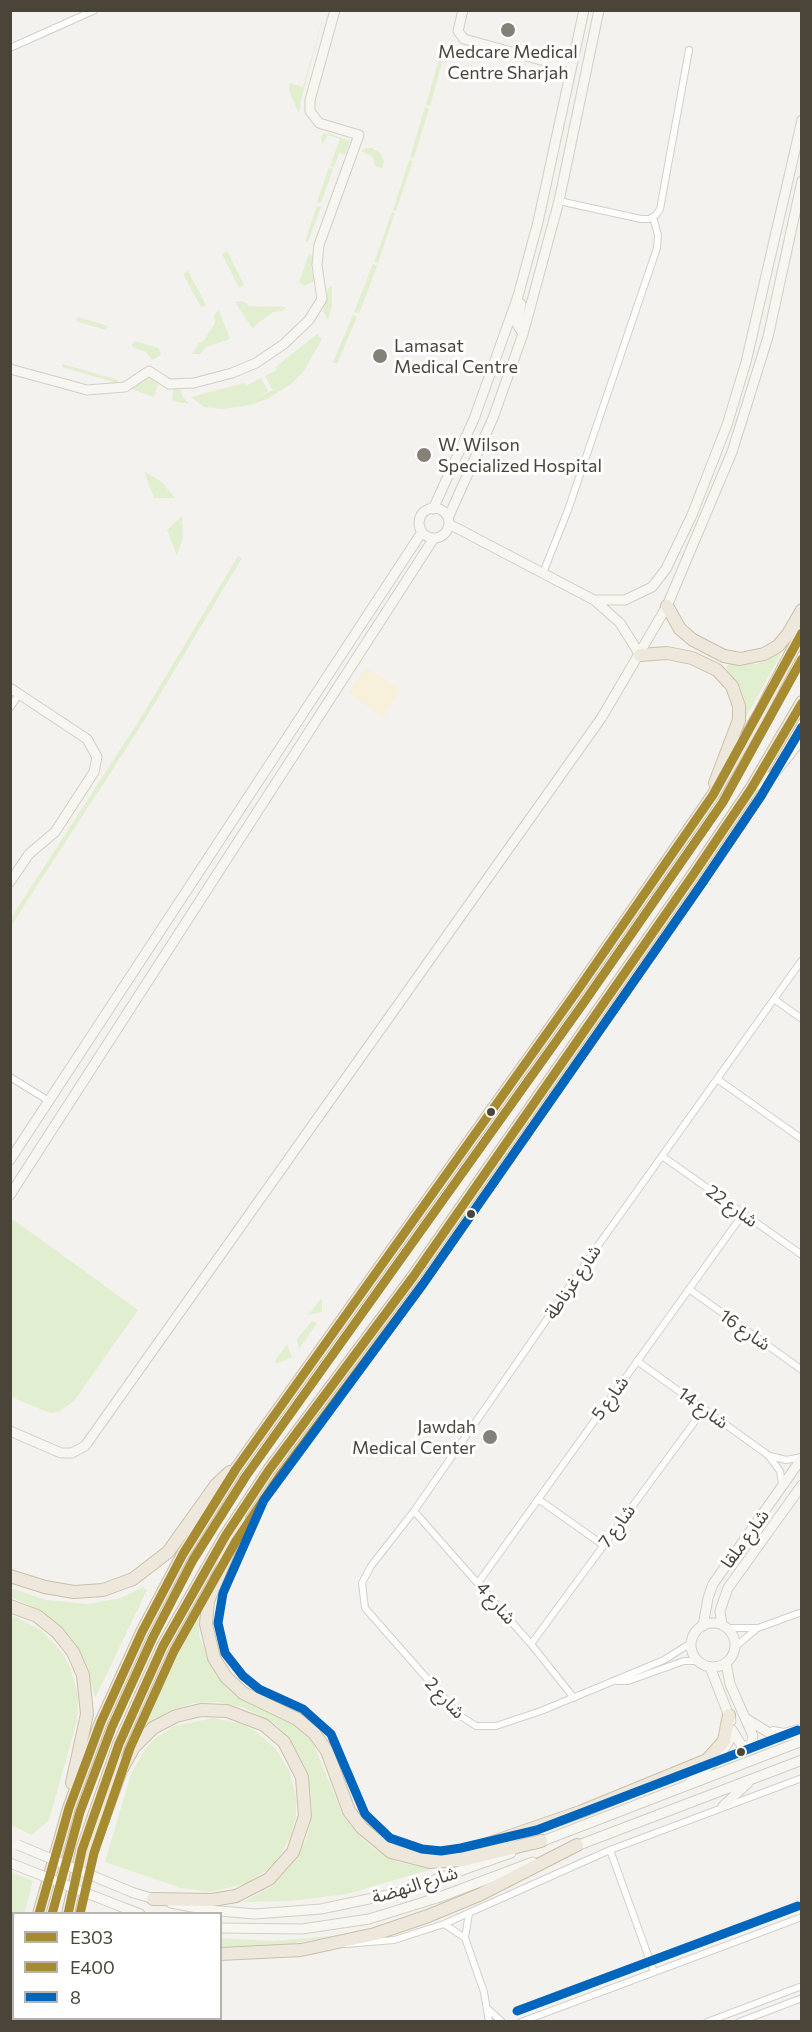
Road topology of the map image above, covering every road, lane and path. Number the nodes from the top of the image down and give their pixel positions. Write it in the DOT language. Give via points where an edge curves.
graph roads {
  1 [pos="95,10"];
  2 [pos="335,10"];
  3 [pos="463,10"];
  4 [pos="584,10"];
  5 [pos="599,10"];
  6 [pos="10,48"];
  7 [pos="689,50"];
  8 [pos="573,61"];
  9 [pos="801,120"];
  10 [pos="801,181"];
  11 [pos="559,201"];
  12 [pos="653,217"];
  13 [pos="518,296"];
  14 [pos="523,334"];
  15 [pos="10,369"];
  16 [pos="433,509"];
  17 [pos="449,521"];
  18 [pos="422,532"];
  19 [pos="434,538"];
  20 [pos="543,573"];
  21 [pos="594,600"];
  22 [pos="668,606"];
  23 [pos="801,610"];
  24 [pos="801,632"];
  25 [pos="640,655"];
  26 [pos="10,688"];
  27 [pos="20,694"];
  28 [pos="801,702"];
  29 [pos="10,708"];
  30 [pos="801,739"];
  31 [pos="751,789"];
  32 [pos="713,795"];
  33 [pos="10,882"];
  34 [pos="801,960"];
  35 [pos="774,999"];
  36 [pos="801,1019"];
  37 [pos="10,1077"];
  38 [pos="717,1079"];
  39 [pos="49,1101"];
  40 [pos="801,1139"];
  41 [pos="662,1156"];
  42 [pos="10,1160"];
  43 [pos="10,1195"];
  44 [pos="743,1214"];
  45 [pos="801,1255"];
  46 [pos="689,1289"];
  47 [pos="637,1361"];
  48 [pos="801,1370"];
  49 [pos="704,1409"];
  50 [pos="10,1431"];
  51 [pos="768,1455"];
  52 [pos="801,1458"];
  53 [pos="236,1469"];
  54 [pos="801,1485"];
  55 [pos="782,1486"];
  56 [pos="254,1494"];
  57 [pos="538,1499"];
  58 [pos="772,1502"];
  59 [pos="414,1511"];
  60 [pos="603,1545"];
  61 [pos="746,1564"];
  62 [pos="10,1576"];
  63 [pos="478,1583"];
  64 [pos="10,1605"];
  65 [pos="365,1608"];
  66 [pos="801,1612"];
  67 [pos="703,1626"];
  68 [pos="724,1627"];
  69 [pos="758,1628"];
  70 [pos="691,1643"];
  71 [pos="531,1644"];
  72 [pos="735,1647"];
  73 [pos="697,1661"];
  74 [pos="726,1663"];
  75 [pos="710,1667"];
  76 [pos="617,1681"];
  77 [pos="573,1698"];
  78 [pos="740,1707"];
  79 [pos="729,1715"];
  80 [pos="745,1718"];
  81 [pos="801,1727"];
  82 [pos="732,1730"];
  83 [pos="801,1732"];
  84 [pos="801,1741"];
  85 [pos="801,1760"];
  86 [pos="801,1778"];
  87 [pos="752,1780"];
  88 [pos="687,1785"];
  89 [pos="723,1806"];
  90 [pos="69,1808"];
  91 [pos="541,1841"];
  92 [pos="14,1843"];
  93 [pos="378,1844"];
  94 [pos="577,1845"];
  95 [pos="610,1850"];
  96 [pos="10,1863"];
  97 [pos="153,1899"];
  98 [pos="40,1912"];
  99 [pos="68,1912"];
  100 [pos="135,1912"];
  101 [pos="469,1913"];
  102 [pos="801,1917"];
  103 [pos="444,1924"];
  104 [pos="222,1928"];
  105 [pos="465,1938"];
  106 [pos="340,1944"];
  107 [pos="222,1954"];
  108 [pos="654,1972"];
  109 [pos="801,1986"];
  110 [pos="801,1998"];
  111 [pos="489,2010"];
  112 [pos="489,2022"];
  113 [pos="502,2022"];
  114 [pos="520,2022"];
  115 [pos="707,2022"];
  116 [pos="739,2022"];
  1 -- 6 [label="street"];
  2 -- 15 [label="street" via="310,111 319,123 359,135 319,245 317,265 322,299 309,320 256,363 194,383 169,384 149,371 125,387 87,390"];
  3 -- 8 [label="street" via="458,31 467,41 547,62"];
  4 -- 8 [label="street"];
  5 -- 11 [label="street"];
  7 -- 12 [label="street" via="660,209"];
  8 -- 13 [label="street"];
  9 -- 21 [label="street" via="746,362 692,515 666,569 652,587 625,600"];
  10 -- 22 [label="street" via="754,385 720,482"];
  11 -- 12 [label="street" via="641,219"];
  11 -- 14 [label="street"];
  12 -- 20 [label="street" via="658,242 651,267"];
  13 -- 14 [label="street" via="521,303 517,327"];
  13 -- 16 [label="street" via="477,410"];
  14 -- 17 [label="street"];
  16 -- 17 [label="street" via="442,511"];
  16 -- 18 [label="street" via="421,517"];
  17 -- 19 [label="street" via="443,535"];
  17 -- 20 [label="street"];
  18 -- 19 [label="street"];
  18 -- 39 [label="street"];
  19 -- 43 [label="street"];
  20 -- 21 [label="street"];
  21 -- 25 [label="street" via="620,623"];
  22 -- 23 [label="highway" via="675,621 693,640 724,656 740,659 764,654 778,646"];
  22 -- 25 [label="street"];
  24 -- 32 [label="highway"];
  25 -- 32 [label="highway" via="667,653 692,658 723,675 735,692 738,727 720,764"];
  25 -- 50 [label="street" via="577,754 88,1442 77,1452 61,1453"];
  26 -- 27 [label="street"];
  27 -- 29 [label="street"];
  27 -- 33 [label="street" via="87,739 96,752 97,762 55,832 29,854"];
  28 -- 31 [label="highway"];
  30 -- 31 [label="street" via="778,770"];
  31 -- 56 [label="highway" via="413,1277"];
  32 -- 53 [label="highway"];
  34 -- 35 [label="street, شارع غرناطة"];
  35 -- 36 [label="street"];
  35 -- 38 [label="street, شارع غرناطة"];
  37 -- 39 [label="street"];
  38 -- 40 [label="street"];
  38 -- 41 [label="street, شارع غرناطة"];
  39 -- 42 [label="street"];
  41 -- 44 [label="street, شارع 22"];
  41 -- 59 [label="street, شارع غرناطة"];
  44 -- 45 [label="street, شارع 22"];
  44 -- 46 [label="street, شارع 5"];
  46 -- 47 [label="street, شارع 5"];
  46 -- 48 [label="street, شارع 16"];
  47 -- 49 [label="street, شارع 14"];
  47 -- 57 [label="street, شارع 5"];
  49 -- 51 [label="street, شارع 14"];
  49 -- 60 [label="street, شارع 7"];
  51 -- 52 [label="street" via="786,1460"];
  51 -- 55 [label="street, شارع 14" via="780,1471"];
  52 -- 55 [label="street, شارع ملقا"];
  53 -- 62 [label="highway" via="216,1485 168,1552 133,1579 103,1590 74,1592"];
  53 -- 90 [label="highway" via="183,1554 147,1622 100,1722"];
  54 -- 61 [label="street, شارع ملقا"];
  55 -- 58 [label="street, شارع ملقا"];
  56 -- 93 [label="highway" via="211,1590 206,1624 210,1647 219,1668 243,1693 297,1719 314,1733 327,1751 349,1811"];
  56 -- 99 [label="highway" via="181,1611 133,1710 93,1814"];
  57 -- 60 [label="street"];
  57 -- 63 [label="street, شارع 5"];
  58 -- 61 [label="street" via="779,1504 779,1508 749,1549"];
  58 -- 67 [label="street, شارع ملقا" via="713,1584"];
  59 -- 63 [label="street, شارع 4"];
  59 -- 65 [label="street, شارع غرناطة" via="365,1575 361,1592"];
  60 -- 71 [label="street, شارع 7"];
  61 -- 68 [label="street, شارع ملقا" via="724,1595 720,1611"];
  63 -- 71 [label="street, شارع 4"];
  64 -- 90 [label="highway" via="37,1616 57,1632 73,1652 83,1676 87,1714 75,1760"];
  65 -- 77 [label="street, شارع 2" via="467,1722 476,1726 496,1726"];
  66 -- 69 [label="street"];
  67 -- 68 [label="street"];
  67 -- 70 [label="street"];
  68 -- 69 [label="street"];
  68 -- 72 [label="street"];
  69 -- 72 [label="street"];
  70 -- 73 [label="street"];
  70 -- 76 [label="street, شارع 2" via="670,1658"];
  71 -- 77 [label="street, شارع 4"];
  72 -- 74 [label="street"];
  73 -- 75 [label="street"];
  73 -- 76 [label="street, شارع 2" via="684,1661 628,1681"];
  74 -- 75 [label="street"];
  74 -- 78 [label="street"];
  75 -- 79 [label="street"];
  76 -- 77 [label="street, شارع 2"];
  78 -- 80 [label="street"];
  78 -- 81 [label="street" via="768,1729 784,1732"];
  79 -- 82 [label="street"];
  79 -- 93 [label="highway" via="724,1741 707,1761 532,1830 455,1854 430,1854"];
  80 -- 82 [label="street" via="753,1736 751,1746 742,1746"];
  80 -- 83 [label="street" via="771,1734 790,1736"];
  82 -- 88 [label="street" via="724,1752"];
  84 -- 88 [label="street, شارع النهضة"];
  85 -- 87 [label="street, شارع النهضة"];
  86 -- 89 [label="street"];
  87 -- 89 [label="street"];
  87 -- 94 [label="street, شارع النهضة"];
  88 -- 91 [label="street, شارع النهضة"];
  89 -- 95 [label="street"];
  90 -- 98 [label="highway"];
  91 -- 93 [label="highway" via="441,1863 409,1858"];
  91 -- 97 [label="street, شارع النهضة" via="397,1893 321,1909 231,1913"];
  92 -- 97 [label="street, شارع النهضة, bridge"];
  94 -- 104 [label="street, شارع النهضة" via="440,1897 369,1919 303,1929"];
  94 -- 106 [label="highway" via="459,1904"];
  95 -- 101 [label="street"];
  95 -- 108 [label="street"];
  96 -- 100 [label="street, bridge"];
  97 -- 99 [label="highway" via="212,1900 242,1894 269,1880 293,1852 304,1822 305,1790 291,1753 264,1725 227,1711 201,1710 170,1718 143,1737 121,1770"];
  101 -- 103 [label="street"];
  101 -- 105 [label="street"];
  102 -- 108 [label="street"];
  103 -- 105 [label="street"];
  103 -- 106 [label="street" via="387,1942"];
  105 -- 111 [label="street"];
  106 -- 107 [label="highway"];
  108 -- 114 [label="street"];
  109 -- 115 [label="street"];
  110 -- 116 [label="street"];
  111 -- 112 [label="street"];
  111 -- 113 [label="street"];
}
